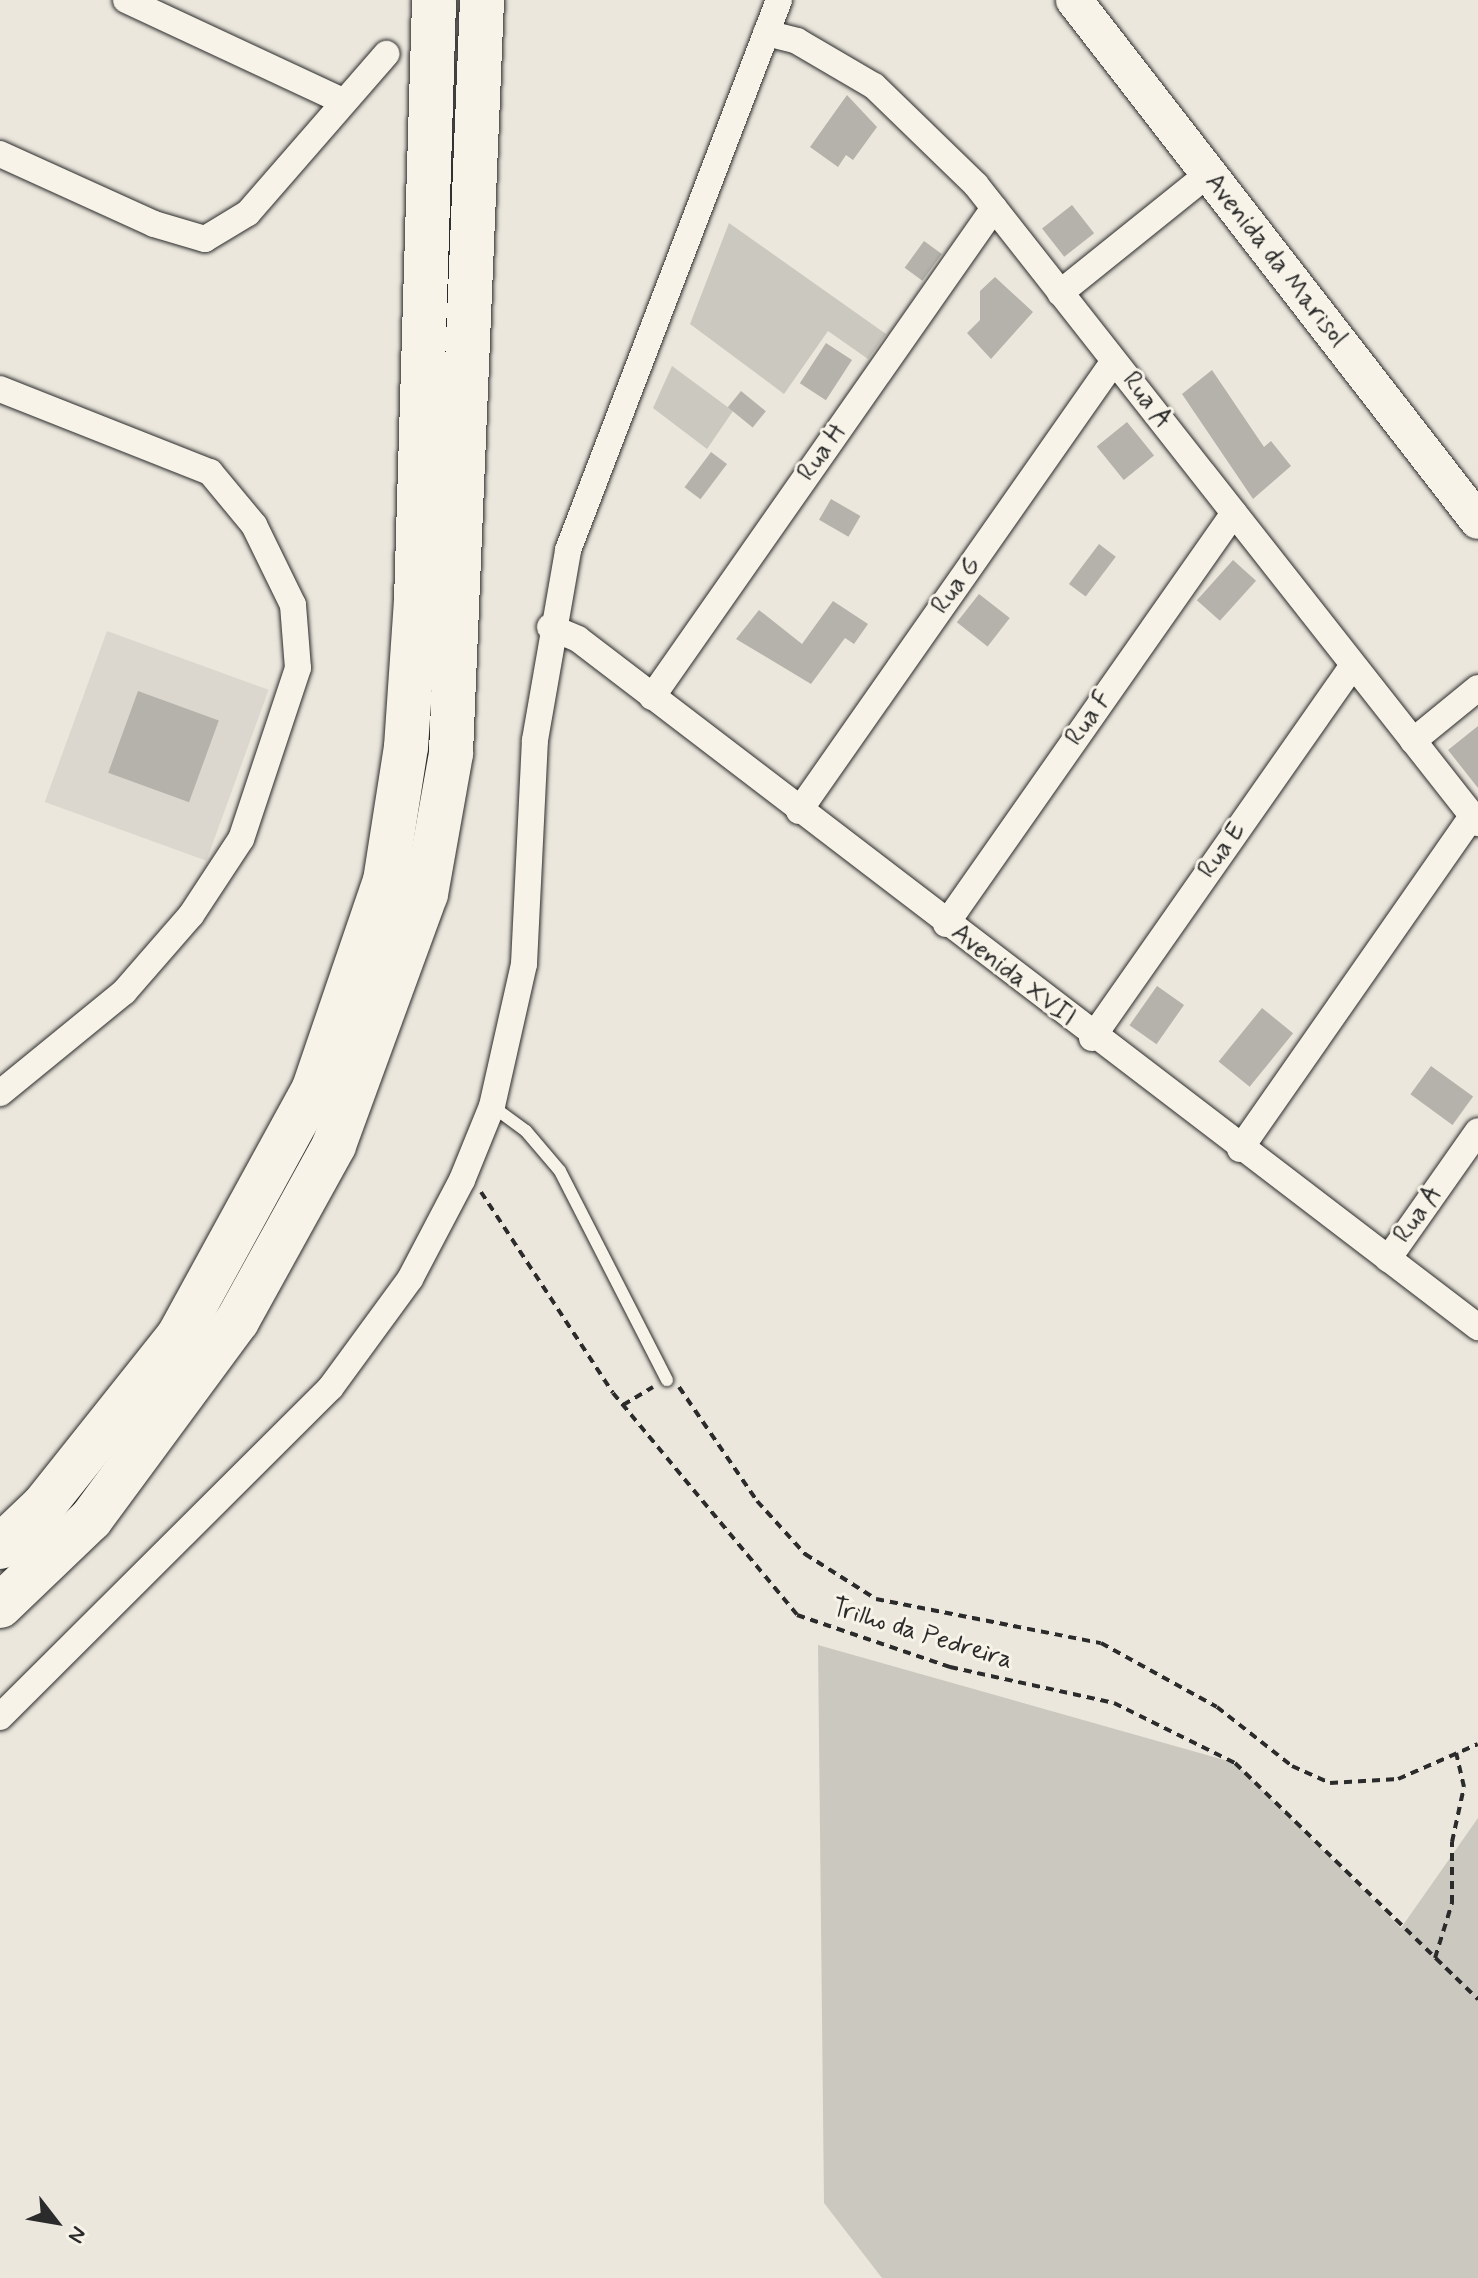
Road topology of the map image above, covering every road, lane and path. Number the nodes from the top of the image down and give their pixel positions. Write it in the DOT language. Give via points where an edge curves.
graph roads {
  1 [pos="126,0"];
  2 [pos="434,0"];
  3 [pos="482,0"];
  4 [pos="779,0"];
  5 [pos="1074,0"];
  6 [pos="766,33"];
  7 [pos="386,54"];
  8 [pos="343,101"];
  9 [pos="0,154"];
  10 [pos="1208,174"];
  11 [pos="994,208"];
  12 [pos="1060,293"];
  13 [pos="1114,361"];
  14 [pos="12,394"];
  15 [pos="1234,513"];
  16 [pos="1478,521"];
  17 [pos="550,627"];
  18 [pos="1353,665"];
  19 [pos="1478,688"];
  20 [pos="652,697"];
  21 [pos="1413,741"];
  22 [pos="799,811"];
  23 [pos="1475,820"];
  24 [pos="946,924"];
  25 [pos="1092,1038"];
  26 [pos="0,1093"];
  27 [pos="492,1106"];
  28 [pos="1478,1131"];
  29 [pos="1240,1149"];
  30 [pos="462,1180"];
  31 [pos="1388,1259"];
  32 [pos="1478,1327"];
  33 [pos="667,1380"];
  34 [pos="623,1405"];
  35 [pos="0,1547"];
  36 [pos="0,1606"];
  37 [pos="0,1717"];
  38 [pos="1478,1744"];
  39 [pos="1456,1753"];
  40 [pos="1435,1958"];
  41 [pos="1478,1999"];
  1 -- 8 [label="street"];
  2 -- 35 [label="highway" via="416,601 406,747 385,881 314,1088 194,1310 44,1505"];
  3 -- 36 [label="highway" via="451,753 426,894 334,1145 237,1321 91,1519"];
  4 -- 6 [label="street"];
  5 -- 10 [label="street, Avenida da Marisol"];
  6 -- 11 [label="street, Rua A" via="797,41 874,86"];
  6 -- 17 [label="street" via="588,485"];
  7 -- 8 [label="street"];
  8 -- 9 [label="street" via="248,213 205,239 154,224"];
  10 -- 12 [label="street"];
  10 -- 16 [label="street, Avenida da Marisol"];
  11 -- 12 [label="street, Rua A"];
  11 -- 20 [label="street, Rua H"];
  12 -- 13 [label="street, Rua A"];
  13 -- 15 [label="street, Rua A"];
  13 -- 22 [label="street, Rua G"];
  14 -- 26 [label="street" via="210,472 254,525 293,605 298,668 241,839 191,915 124,992"];
  15 -- 18 [label="street, Rua A"];
  15 -- 24 [label="street, Rua F"];
  17 -- 20 [label="street, Avenida XVII" via="578,639"];
  17 -- 27 [label="street" via="535,740 524,964"];
  18 -- 21 [label="street, Rua A"];
  18 -- 25 [label="street, Rua E"];
  19 -- 21 [label="street"];
  20 -- 22 [label="street, Avenida XVII"];
  21 -- 23 [label="street, Rua A"];
  22 -- 24 [label="street, Avenida XVII"];
  23 -- 29 [label="street"];
  24 -- 25 [label="street, Avenida XVII"];
  25 -- 29 [label="street, Avenida XVII"];
  27 -- 30 [label="street"];
  27 -- 33 [label="lane" via="526,1131 560,1171"];
  28 -- 31 [label="street, Rua A"];
  29 -- 31 [label="street, Avenida XVII"];
  30 -- 34 [label="path, Trilho da Pedreira" via="485,1194"];
  30 -- 37 [label="street" via="410,1279 331,1387"];
  31 -- 32 [label="street, Avenida XVII"];
  33 -- 34 [label="path"];
  33 -- 39 [label="path" via="684,1391 734,1471 805,1554 876,1599 1101,1643 1217,1707 1292,1766 1330,1783 1398,1779"];
  34 -- 40 [label="path, Trilho da Pedreira" via="797,1615 950,1667 1114,1703 1235,1763"];
  38 -- 39 [label="path"];
  39 -- 40 [label="path" via="1464,1787 1452,1842 1452,1903"];
  40 -- 41 [label="path, Trilho da Pedreira"];
}
